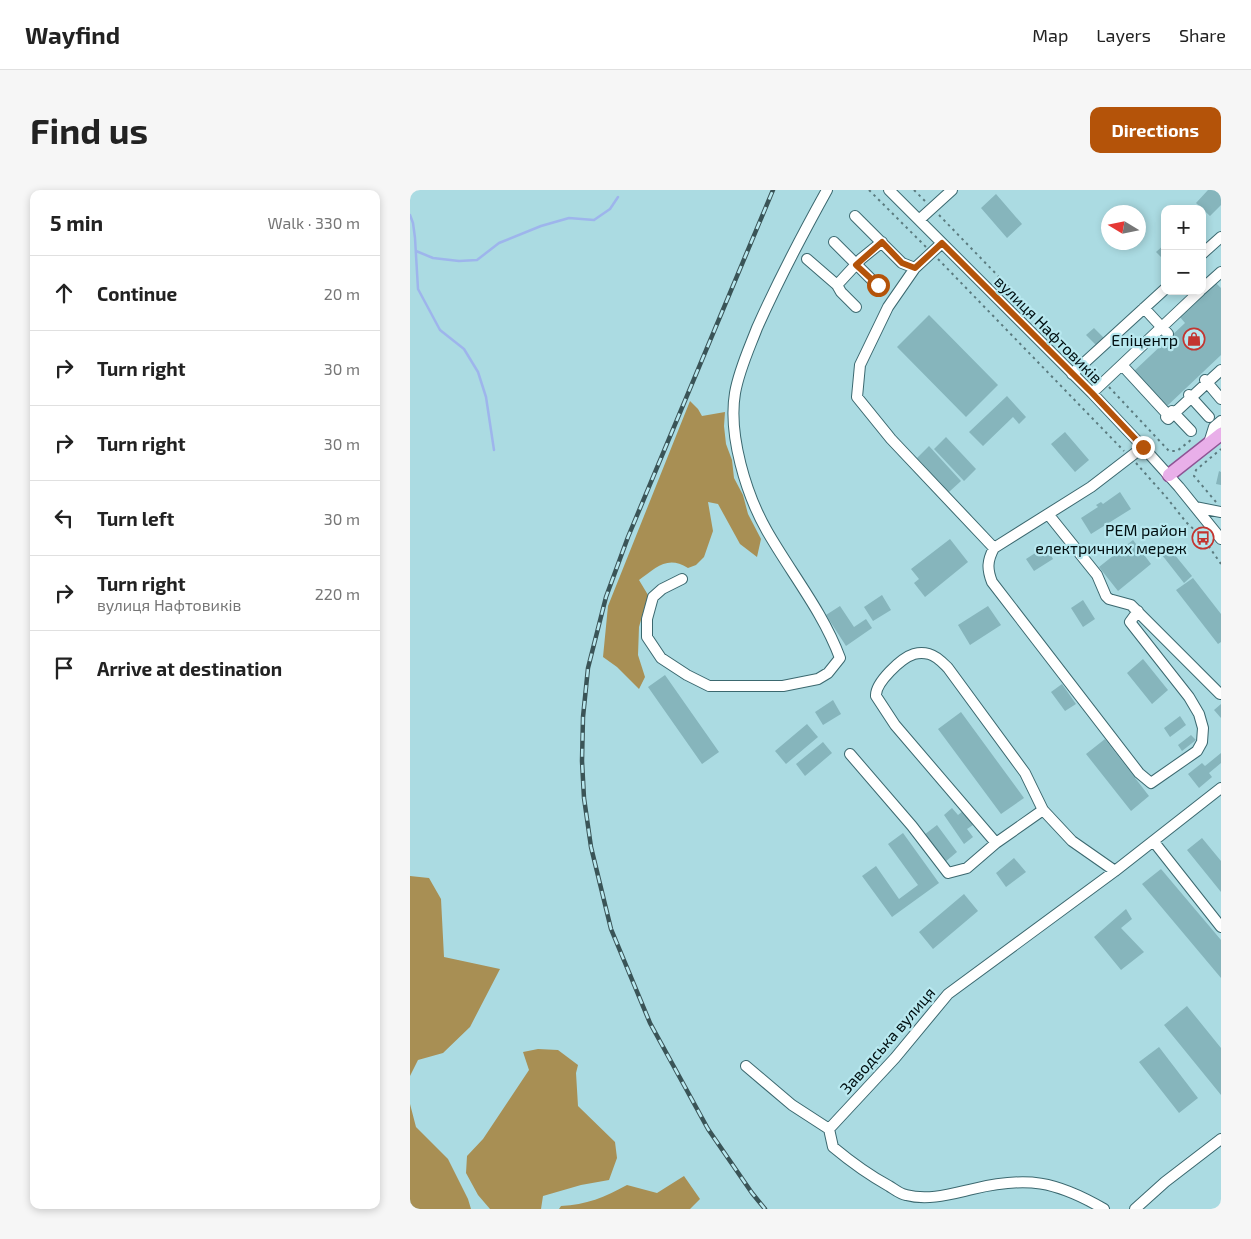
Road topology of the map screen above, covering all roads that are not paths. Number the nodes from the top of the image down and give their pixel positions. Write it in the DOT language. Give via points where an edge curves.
graph roads {
  1 [pos="827,190"];
  2 [pos="889,190"];
  3 [pos="952,190"];
  4 [pos="855,216"];
  5 [pos="919,220"];
  6 [pos="1221,237"];
  7 [pos="834,242"];
  8 [pos="882,242"];
  9 [pos="942,243"];
  10 [pos="1206,250"];
  11 [pos="807,259"];
  12 [pos="856,265"];
  13 [pos="915,268"];
  14 [pos="1221,272"];
  15 [pos="837,285"];
  16 [pos="878,285"];
  17 [pos="1206,286"];
  18 [pos="1161,293"];
  19 [pos="1197,295"];
  20 [pos="856,307"];
  21 [pos="1144,308"];
  22 [pos="1165,331"];
  23 [pos="1121,366"];
  24 [pos="1221,367"];
  25 [pos="1072,374"];
  26 [pos="1206,382"];
  27 [pos="1092,393"];
  28 [pos="1190,396"];
  29 [pos="1221,399"];
  30 [pos="1170,414"];
  31 [pos="1209,417"];
  32 [pos="1221,421"];
  33 [pos="1221,434"];
  34 [pos="1191,435"];
  35 [pos="1215,446"];
  36 [pos="1143,447"];
  37 [pos="1169,475"];
  38 [pos="1195,507"];
  39 [pos="1221,512"];
  40 [pos="1048,514"];
  41 [pos="1221,539"];
  42 [pos="994,548"];
  43 [pos="682,579"];
  44 [pos="1138,611"];
  45 [pos="1220,694"];
  46 [pos="850,754"];
  47 [pos="1221,788"];
  48 [pos="1043,810"];
  49 [pos="1154,842"];
  50 [pos="996,843"];
  51 [pos="1115,872"];
  52 [pos="1221,927"];
  53 [pos="746,1066"];
  54 [pos="829,1129"];
  55 [pos="1221,1139"];
  56 [pos="1104,1209"];
  57 [pos="1135,1209"];
  1 -- 43 [label="street" via="773,293 746,355 735,393 734,431 745,476 766,530 823,621 840,658 828,673 818,679 783,686 709,686 660,658 648,637 647,619 653,597"];
  2 -- 5 [label="street, вулиця Нафтовиків"];
  3 -- 5 [label="street"];
  4 -- 8 [label="street"];
  5 -- 9 [label="street, вулиця Нафтовиків"];
  6 -- 10 [label="street"];
  7 -- 12 [label="street"];
  8 -- 12 [label="street"];
  8 -- 13 [label="street" via="902,263"];
  9 -- 13 [label="street"];
  9 -- 25 [label="street, вулиця Нафтовиків"];
  11 -- 15 [label="street"];
  12 -- 15 [label="street"];
  12 -- 16 [label="street"];
  13 -- 42 [label="street" via="888,307 860,366 857,397 891,439"];
  14 -- 17 [label="street"];
  15 -- 20 [label="street"];
  18 -- 21 [label="street"];
  19 -- 22 [label="street"];
  21 -- 22 [label="street"];
  21 -- 25 [label="street"];
  22 -- 23 [label="street"];
  23 -- 27 [label="street"];
  23 -- 30 [label="street"];
  24 -- 26 [label="street"];
  25 -- 27 [label="street, вулиця Нафтовиків"];
  26 -- 28 [label="street"];
  26 -- 29 [label="street"];
  27 -- 36 [label="street, вулиця Нафтовиків"];
  28 -- 30 [label="street"];
  28 -- 31 [label="street"];
  30 -- 34 [label="street"];
  32 -- 35 [label="street" via="1214,427"];
  33 -- 35 [label="main road"];
  35 -- 37 [label="main road"];
  36 -- 37 [label="street, вулиця Нафтовиків"];
  36 -- 40 [label="street" via="1091,487"];
  37 -- 38 [label="street, вулиця Нафтовиків"];
  38 -- 39 [label="street"];
  38 -- 41 [label="street, вулиця Нафтовиків"];
  40 -- 42 [label="street"];
  40 -- 44 [label="street" via="1097,575 1106,596"];
  42 -- 44 [label="street" via="987,568 992,582 1139,773 1151,783 1197,751 1202,742 1203,728 1188,697 1130,622"];
  44 -- 45 [label="street"];
  46 -- 50 [label="street" via="948,873 967,868"];
  47 -- 49 [label="street, Заводська вулиця"];
  48 -- 50 [label="street"];
  48 -- 50 [label="street" via="1025,774 948,668 930,654 915,653 901,660 882,680 876,696 895,725"];
  48 -- 51 [label="street" via="1072,841"];
  49 -- 51 [label="street, Заводська вулиця"];
  49 -- 52 [label="street"];
  51 -- 54 [label="street, Заводська вулиця" via="948,994 895,1058"];
  53 -- 54 [label="street" via="792,1105"];
  54 -- 56 [label="street" via="833,1147 864,1172 904,1195 921,1198 944,1196 990,1185 1026,1181 1081,1196"];
  55 -- 57 [label="street" via="1164,1182"];
}
